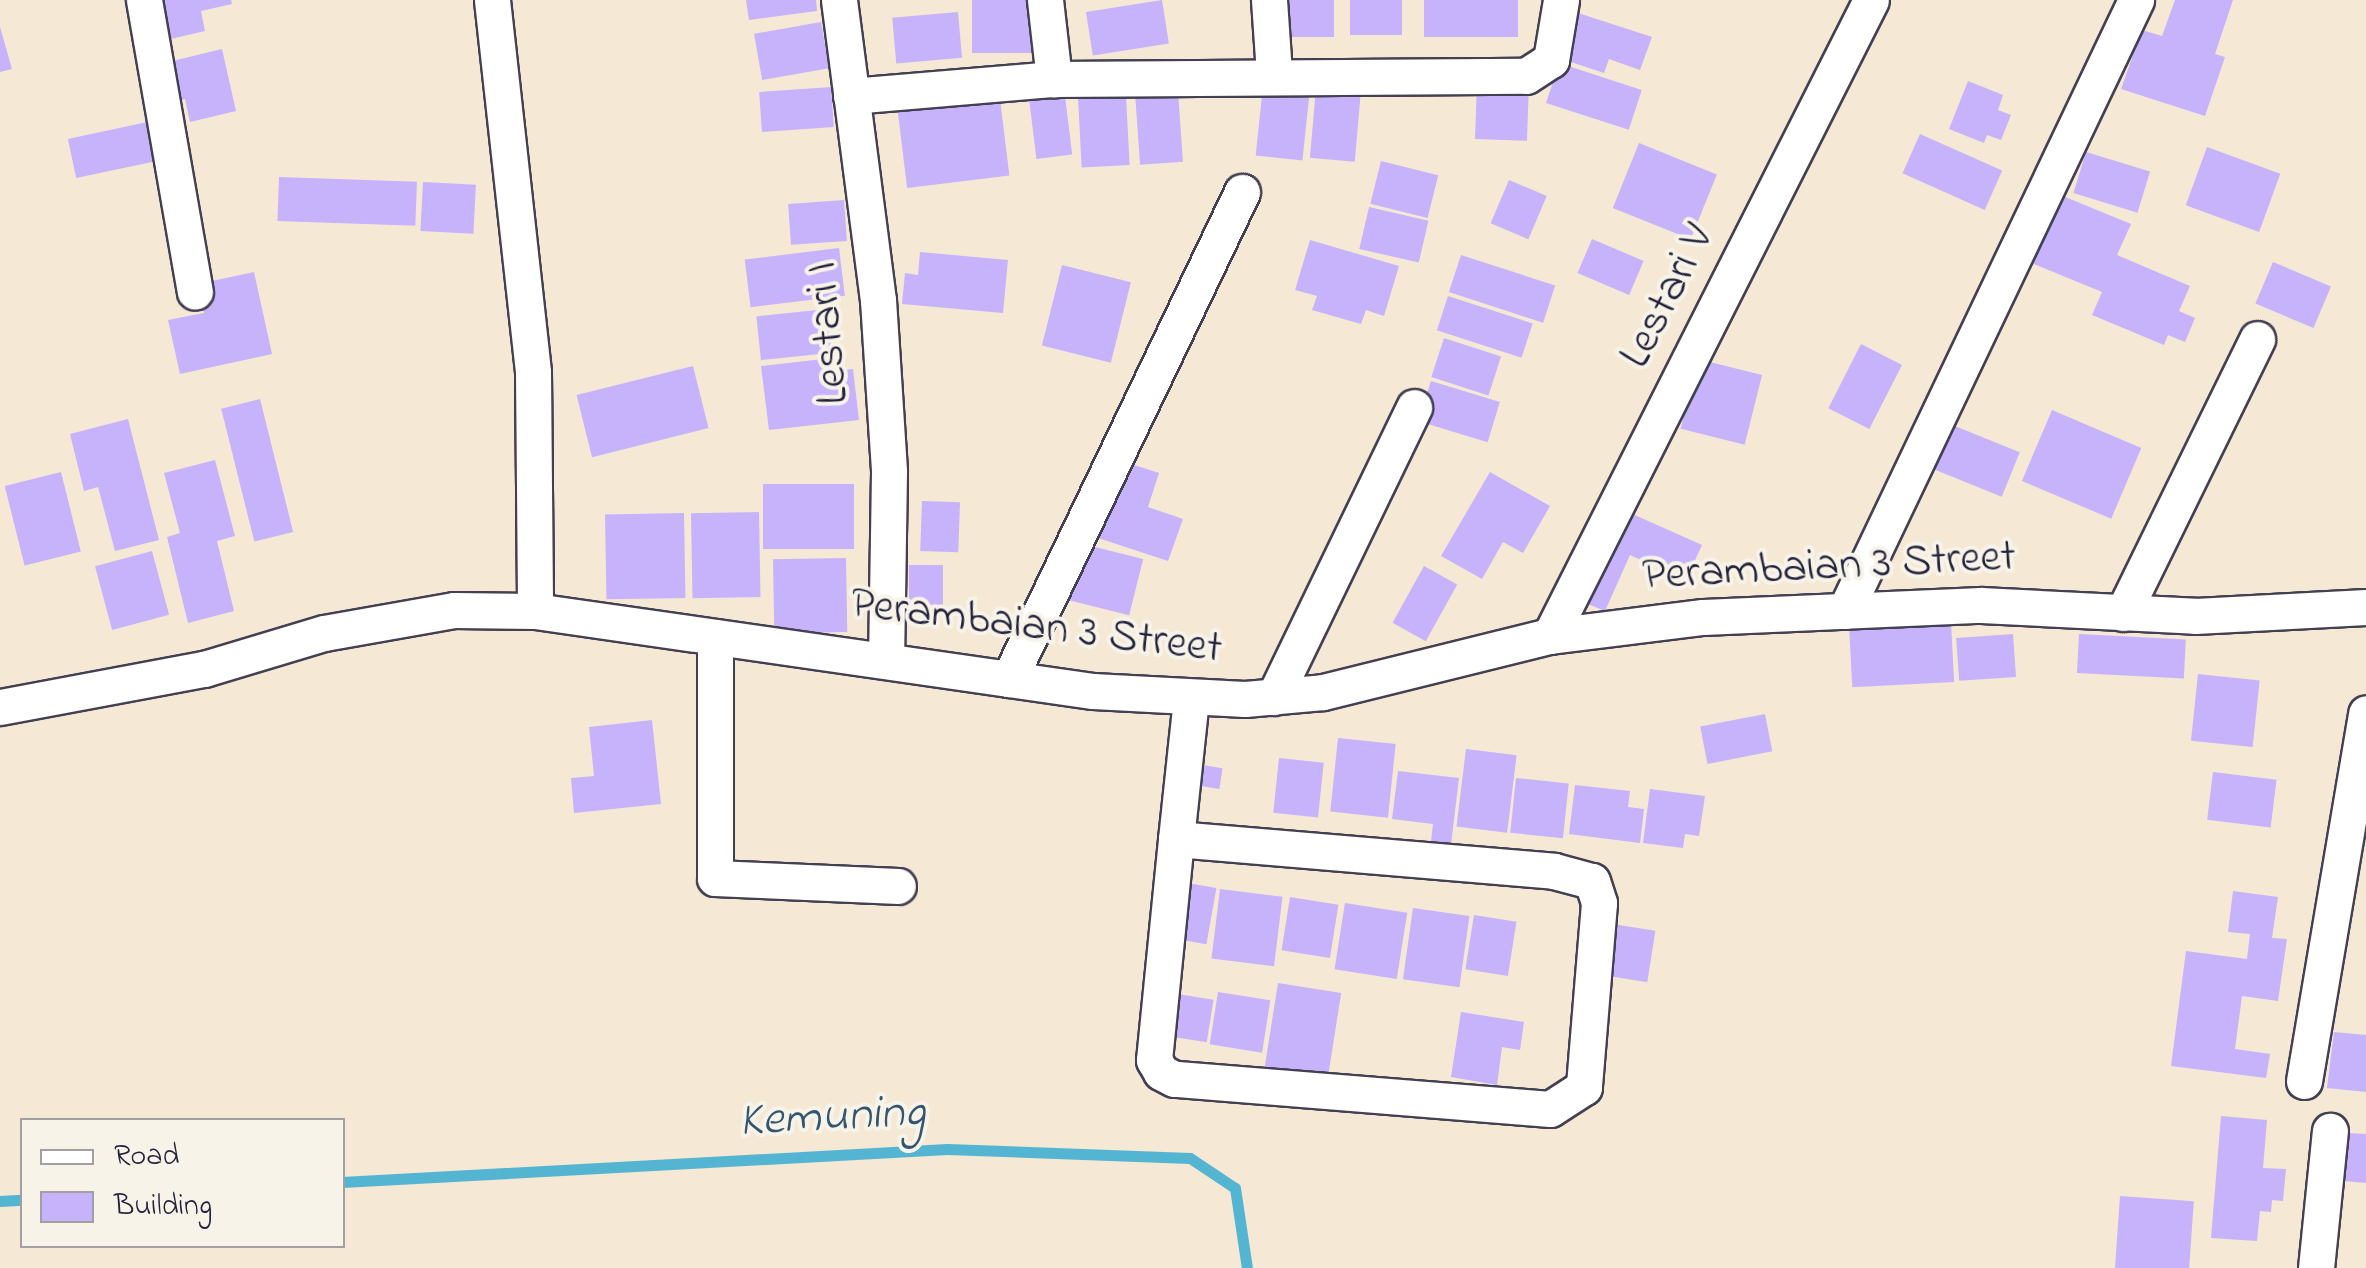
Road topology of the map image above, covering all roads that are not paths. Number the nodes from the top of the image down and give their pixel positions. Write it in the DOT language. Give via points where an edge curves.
graph roads {
  1 [pos="144,0"];
  2 [pos="492,0"];
  3 [pos="839,0"];
  4 [pos="1045,0"];
  5 [pos="1269,0"];
  6 [pos="1561,0"];
  7 [pos="1871,0"];
  8 [pos="2136,0"];
  9 [pos="1274,74"];
  10 [pos="1054,79"];
  11 [pos="851,96"];
  12 [pos="1242,192"];
  13 [pos="195,292"];
  14 [pos="2257,338"];
  15 [pos="1414,407"];
  16 [pos="2366,607"];
  17 [pos="535,611"];
  18 [pos="1844,611"];
  19 [pos="2122,612"];
  20 [pos="1550,636"];
  21 [pos="715,637"];
  22 [pos="886,660"];
  23 [pos="1009,679"];
  24 [pos="1191,698"];
  25 [pos="1274,698"];
  26 [pos="0,707"];
  27 [pos="2366,713"];
  28 [pos="1176,839"];
  29 [pos="898,886"];
  30 [pos="2304,1081"];
  31 [pos="2330,1131"];
  32 [pos="2316,1268"];
  1 -- 13 [label="street"];
  2 -- 17 [label="street" via="533,372"];
  3 -- 11 [label="street, Lestari I"];
  4 -- 10 [label="street"];
  5 -- 9 [label="street"];
  6 -- 9 [label="street" via="1550,60 1542,70 1510,76"];
  7 -- 20 [label="street, Lestari V"];
  8 -- 18 [label="street"];
  9 -- 10 [label="street"];
  10 -- 11 [label="street"];
  11 -- 22 [label="street, Lestari I" via="878,300 889,472"];
  12 -- 23 [label="street"];
  14 -- 19 [label="street"];
  15 -- 25 [label="street"];
  16 -- 19 [label="street, Perambaian 3 Street" via="2250,616"];
  17 -- 21 [label="street, Perambaian 3 Street"];
  17 -- 26 [label="street, Perambaian 3 Street" via="454,610 392,619 204,669"];
  18 -- 19 [label="street, Perambaian 3 Street" via="1982,605"];
  18 -- 20 [label="street, Perambaian 3 Street" via="1703,617"];
  20 -- 25 [label="street, Perambaian 3 Street"];
  21 -- 22 [label="street, Perambaian 3 Street"];
  21 -- 29 [label="street" via="715,878"];
  22 -- 23 [label="street, Perambaian 3 Street"];
  23 -- 24 [label="street, Perambaian 3 Street"];
  24 -- 25 [label="street, Perambaian 3 Street"];
  24 -- 28 [label="street"];
  27 -- 30 [label="street"];
  28 -- 28 [label="street" via="1554,871 1592,881 1599,903 1584,1086 1550,1108 1174,1079 1161,1072 1154,1060"];
  31 -- 32 [label="street"];
}
